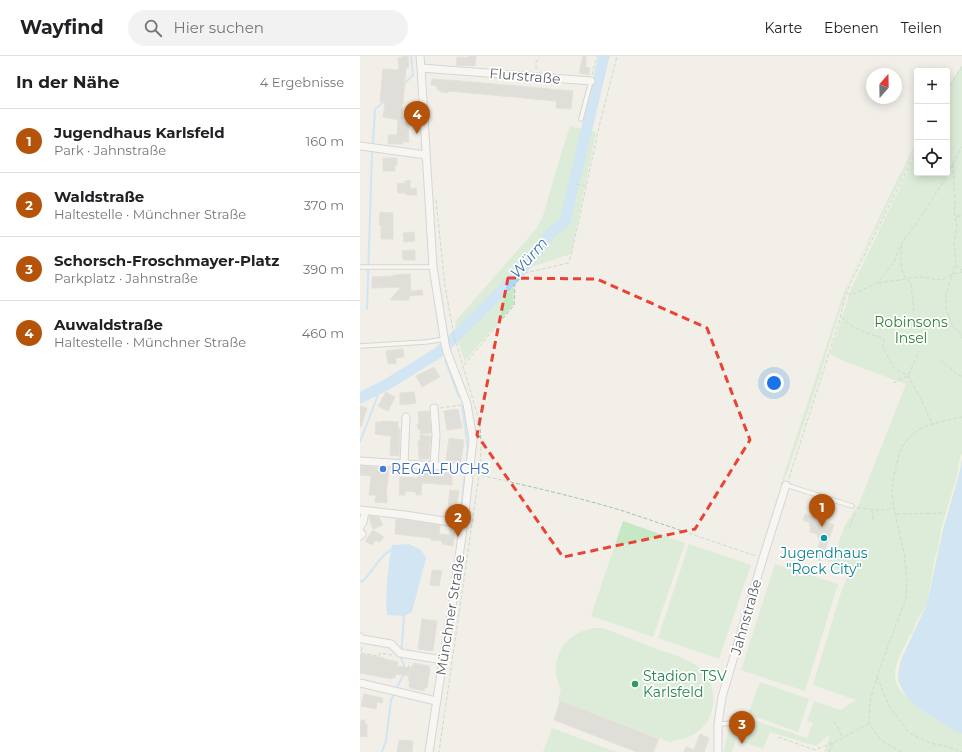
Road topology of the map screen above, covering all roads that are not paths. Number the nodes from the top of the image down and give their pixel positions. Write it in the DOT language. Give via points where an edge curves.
graph roads {
  1 [pos="420,56"];
  2 [pos="421,68"];
  3 [pos="591,81"];
  4 [pos="581,119"];
  5 [pos="360,146"];
  6 [pos="426,155"];
  7 [pos="360,267"];
  8 [pos="433,267"];
  9 [pos="445,341"];
  10 [pos="360,346"];
  11 [pos="434,408"];
  12 [pos="406,416"];
  13 [pos="360,461"];
  14 [pos="404,463"];
  15 [pos="434,465"];
  16 [pos="470,468"];
  17 [pos="786,485"];
  18 [pos="852,506"];
  19 [pos="363,510"];
  20 [pos="463,524"];
  21 [pos="360,527"];
  22 [pos="360,532"];
  23 [pos="360,536"];
  24 [pos="361,641"];
  25 [pos="443,660"];
  26 [pos="360,683"];
  27 [pos="436,700"];
  28 [pos="737,723"];
  29 [pos="718,724"];
  30 [pos="429,752"];
  31 [pos="718,752"];
  1 -- 2 [label="street, Münchner Straße"];
  2 -- 3 [label="street, Flurstraße"];
  2 -- 6 [label="street, Münchner Straße"];
  3 -- 4 [label="lane"];
  5 -- 6 [label="street"];
  6 -- 8 [label="street, Münchner Straße"];
  7 -- 8 [label="lane"];
  8 -- 9 [label="street, Münchner Straße"];
  9 -- 10 [label="lane"];
  9 -- 16 [label="street, Münchner Straße" via="467,404 472,440"];
  11 -- 15 [label="street"];
  12 -- 14 [label="street"];
  13 -- 14 [label="street"];
  14 -- 15 [label="street"];
  15 -- 16 [label="street"];
  16 -- 20 [label="street, Münchner Straße"];
  17 -- 18 [label="lane"];
  17 -- 29 [label="street, Jahnstraße" via="722,698"];
  19 -- 20 [label="street"];
  19 -- 21 [label="street" via="363,522"];
  20 -- 25 [label="street, Münchner Straße"];
  22 -- 23 [label="street"];
  24 -- 25 [label="street" via="362,639 391,644 401,655"];
  25 -- 27 [label="street, Münchner Straße"];
  26 -- 27 [label="street"];
  27 -- 30 [label="street, Münchner Straße"];
  28 -- 29 [label="lane"];
  29 -- 31 [label="street, Jahnstraße"];
}
